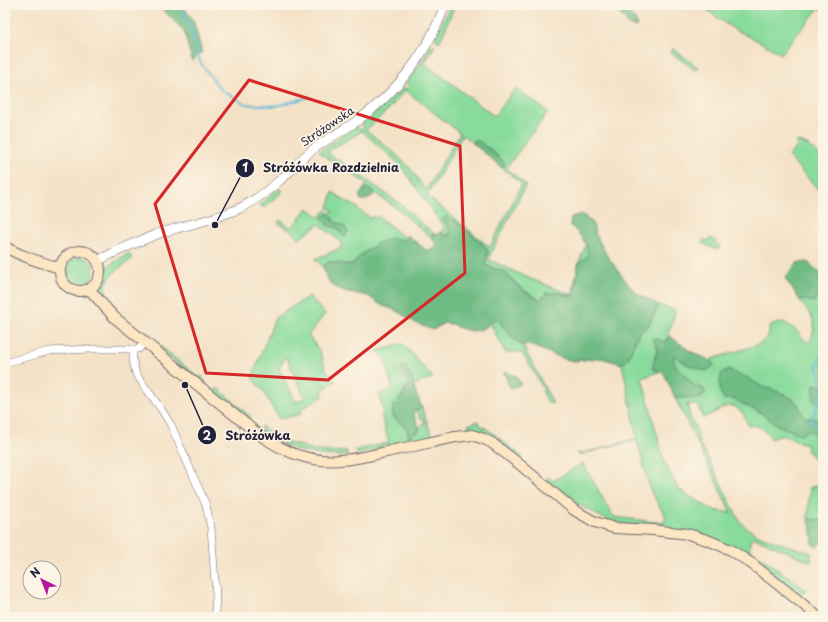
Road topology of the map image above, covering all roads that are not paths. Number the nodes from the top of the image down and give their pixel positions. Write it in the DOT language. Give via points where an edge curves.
graph roads {
  1 [pos="445,5"];
  2 [pos="5,247"];
  3 [pos="97,261"];
  4 [pos="60,268"];
  5 [pos="89,289"];
  6 [pos="144,342"];
  7 [pos="133,349"];
  8 [pos="5,363"];
  9 [pos="214,617"];
  10 [pos="818,617"];
  1 -- 3 [label="street, Stróżowska" via="422,53 392,91 364,116 312,150 266,192 236,210 161,233"];
  2 -- 4 [label="main road" via="35,261"];
  3 -- 4 [label="main road" via="92,255 76,252 63,260"];
  3 -- 5 [label="main road" via="99,277"];
  4 -- 5 [label="main road" via="60,275 68,287 82,291"];
  5 -- 6 [label="main road" via="114,317"];
  6 -- 7 [label="street" via="139,349"];
  6 -- 10 [label="main road" via="253,430 284,450 302,457 341,461 454,437 477,437 492,443 587,518 614,528 688,534 731,550"];
  7 -- 8 [label="street" via="49,351"];
  7 -- 9 [label="street" via="136,374 171,425 206,505 211,528 216,595"];
}
